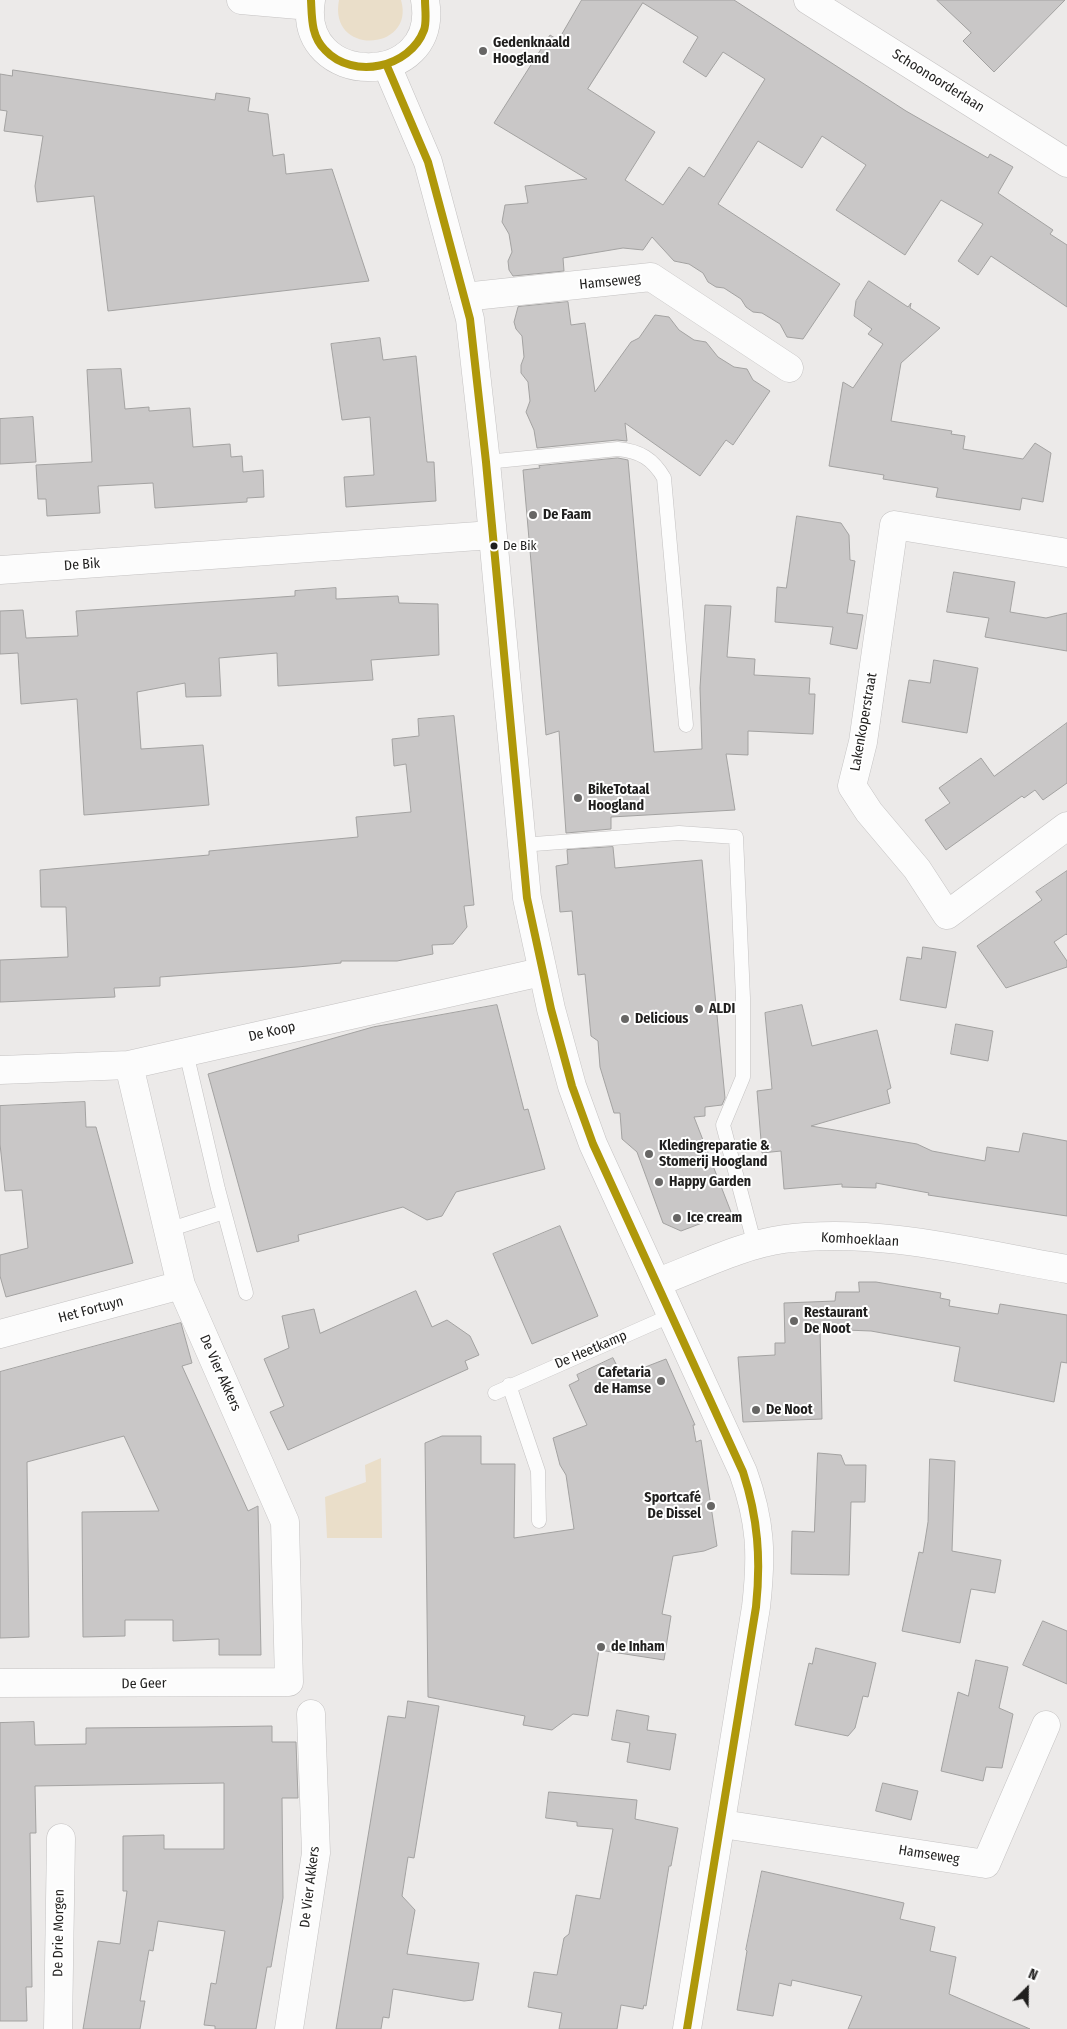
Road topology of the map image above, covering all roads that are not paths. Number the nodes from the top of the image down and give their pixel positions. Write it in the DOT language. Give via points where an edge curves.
graph roads {
  1 [pos="241,0"];
  2 [pos="426,0"];
  3 [pos="808,0"];
  4 [pos="311,3"];
  5 [pos="386,66"];
  6 [pos="1067,163"];
  7 [pos="464,297"];
  8 [pos="789,368"];
  9 [pos="486,462"];
  10 [pos="492,536"];
  11 [pos="1067,552"];
  12 [pos="0,570"];
  13 [pos="686,724"];
  14 [pos="1067,826"];
  15 [pos="521,845"];
  16 [pos="541,972"];
  17 [pos="186,1052"];
  18 [pos="129,1064"];
  19 [pos="0,1070"];
  20 [pos="224,1212"];
  21 [pos="168,1230"];
  22 [pos="755,1246"];
  23 [pos="1067,1269"];
  24 [pos="658,1282"];
  25 [pos="181,1285"];
  26 [pos="246,1294"];
  27 [pos="672,1316"];
  28 [pos="0,1334"];
  29 [pos="509,1386"];
  30 [pos="495,1393"];
  31 [pos="539,1521"];
  32 [pos="289,1682"];
  33 [pos="0,1683"];
  34 [pos="311,1714"];
  35 [pos="1046,1724"];
  36 [pos="722,1824"];
  37 [pos="61,1838"];
  38 [pos="58,2029"];
  39 [pos="289,2029"];
  40 [pos="687,2029"];
  1 -- 4 [label="street"];
  2 -- 5 [label="street" via="426,19 417,43"];
  3 -- 6 [label="street, Schoonoorderlaan"];
  4 -- 5 [label="street" via="315,34 332,56 358,68"];
  5 -- 7 [label="street" via="428,162"];
  7 -- 8 [label="street, Hamseweg" via="651,277"];
  7 -- 9 [label="street" via="470,319"];
  9 -- 10 [label="street"];
  9 -- 13 [label="lane" via="618,449 632,450 657,465 664,478"];
  10 -- 12 [label="street, De Bik"];
  10 -- 15 [label="street"];
  11 -- 14 [label="street, Lakenkoperstraat" via="894,525 863,742 852,786 947,915"];
  15 -- 16 [label="street"];
  15 -- 22 [label="lane" via="679,833 736,837 743,998 742,1076 723,1125"];
  16 -- 17 [label="street, De Koop"];
  16 -- 24 [label="street" via="572,1086 593,1144"];
  17 -- 18 [label="street, De Koop"];
  17 -- 20 [label="lane"];
  18 -- 19 [label="street, De Koop"];
  18 -- 21 [label="street, De Vier Akkers"];
  20 -- 21 [label="lane"];
  20 -- 26 [label="lane"];
  21 -- 25 [label="street, De Vier Akkers"];
  22 -- 23 [label="street, Komhoeklaan" via="808,1238 877,1238"];
  22 -- 24 [label="street, Komhoeklaan"];
  24 -- 27 [label="street"];
  25 -- 28 [label="street, Het Fortuyn"];
  25 -- 32 [label="street, De Vier Akkers" via="285,1522"];
  27 -- 29 [label="lane, De Heetkamp"];
  27 -- 36 [label="street" via="743,1472 754,1502 760,1537 756,1607"];
  29 -- 30 [label="lane, De Heetkamp"];
  29 -- 31 [label="lane" via="538,1471"];
  32 -- 33 [label="street, De Geer"];
  34 -- 39 [label="street, De Vier Akkers" via="316,1853"];
  35 -- 36 [label="street, Hamseweg" via="986,1864"];
  36 -- 40 [label="street"];
  37 -- 38 [label="street, De Drie Morgen"];
}
